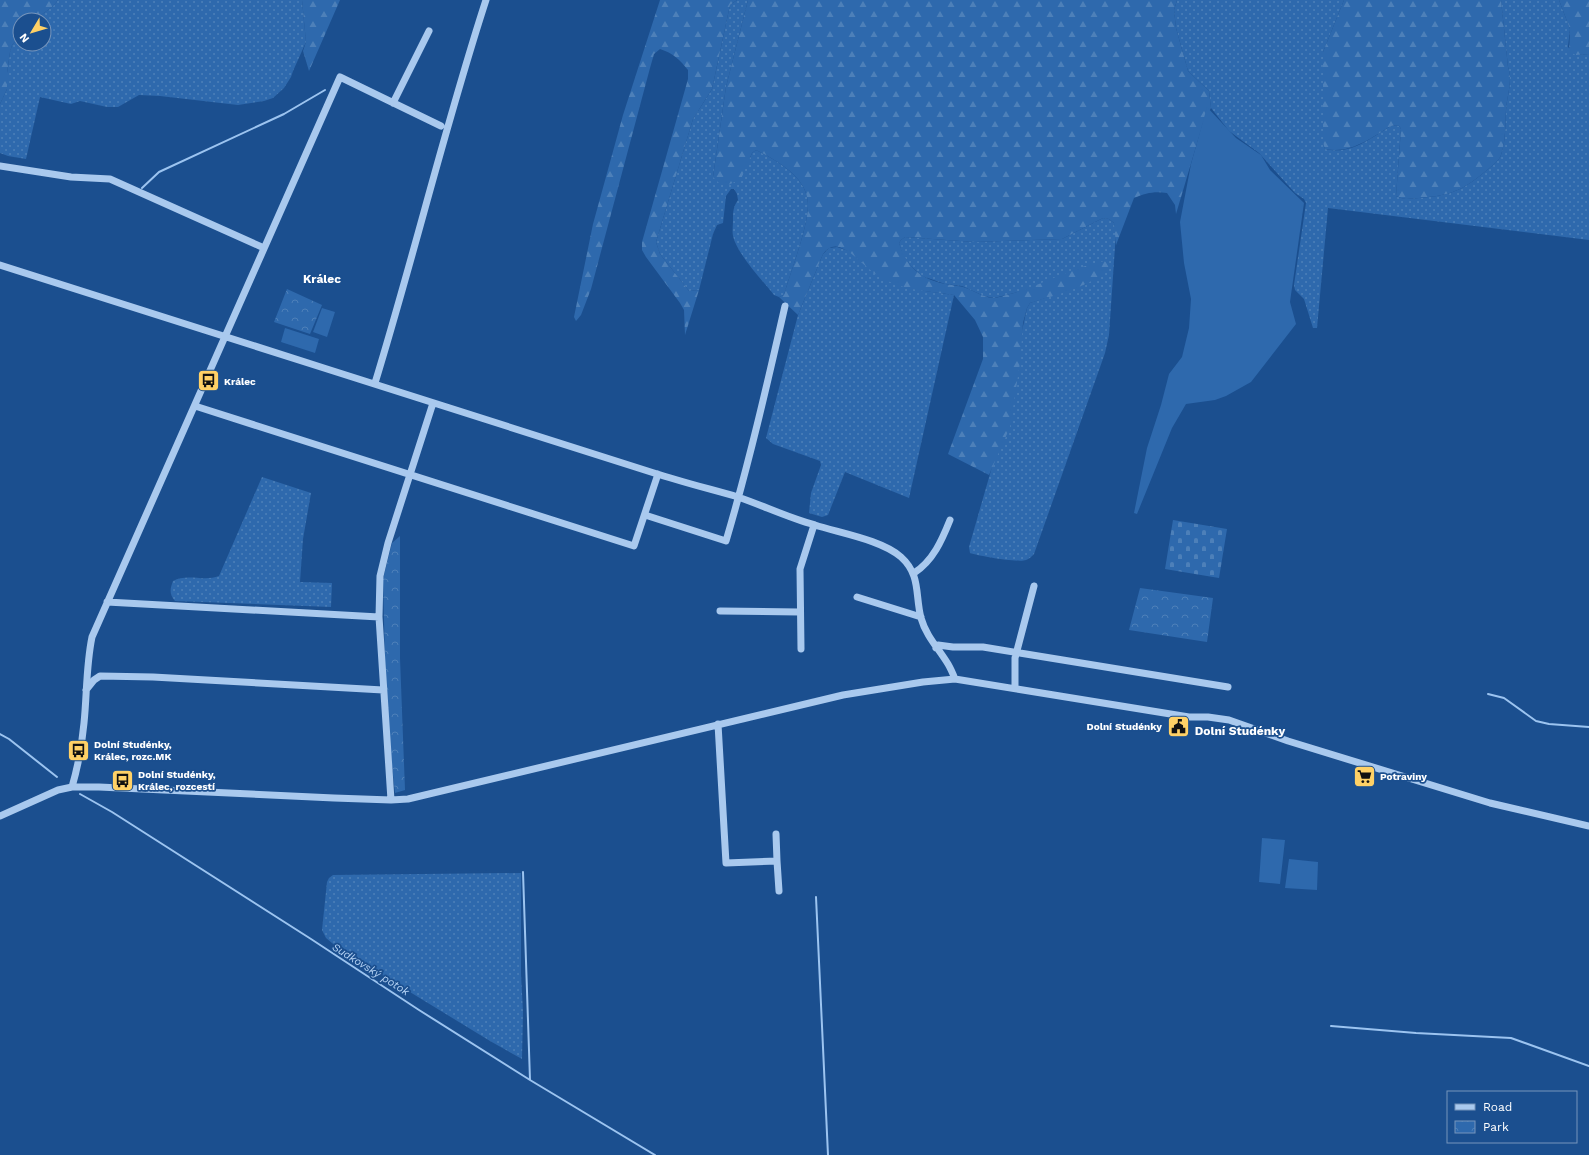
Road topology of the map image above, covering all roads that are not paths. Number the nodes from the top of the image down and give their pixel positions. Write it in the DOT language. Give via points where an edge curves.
graph roads {
  1 [pos="486,0"];
  2 [pos="429,31"];
  3 [pos="393,103"];
  4 [pos="441,126"];
  5 [pos="0,166"];
  6 [pos="264,248"];
  7 [pos="0,265"];
  8 [pos="785,306"];
  9 [pos="224,337"];
  10 [pos="375,383"];
  11 [pos="433,403"];
  12 [pos="195,406"];
  13 [pos="658,474"];
  14 [pos="411,475"];
  15 [pos="739,498"];
  16 [pos="645,515"];
  17 [pos="950,520"];
  18 [pos="814,525"];
  19 [pos="914,573"];
  20 [pos="1034,586"];
  21 [pos="857,597"];
  22 [pos="107,602"];
  23 [pos="720,610"];
  24 [pos="799,612"];
  25 [pos="379,617"];
  26 [pos="921,617"];
  27 [pos="936,648"];
  28 [pos="801,649"];
  29 [pos="1016,652"];
  30 [pos="955,679"];
  31 [pos="1228,687"];
  32 [pos="1015,688"];
  33 [pos="86,690"];
  34 [pos="383,690"];
  35 [pos="718,724"];
  36 [pos="72,787"];
  37 [pos="391,800"];
  38 [pos="0,816"];
  39 [pos="1589,826"];
  40 [pos="776,834"];
  41 [pos="777,861"];
  42 [pos="779,891"];
  1 -- 10 [label="street"];
  2 -- 3 [label="street"];
  3 -- 4 [label="street"];
  3 -- 6 [label="street" via="340,77"];
  5 -- 6 [label="street" via="71,177 110,179"];
  6 -- 9 [label="street"];
  7 -- 9 [label="street"];
  8 -- 15 [label="street"];
  9 -- 10 [label="street"];
  9 -- 12 [label="street"];
  10 -- 11 [label="street"];
  11 -- 13 [label="street"];
  11 -- 14 [label="street"];
  12 -- 14 [label="street"];
  12 -- 22 [label="street"];
  13 -- 15 [label="street"];
  13 -- 16 [label="street"];
  14 -- 16 [label="street" via="634,546"];
  14 -- 25 [label="street" via="388,543 380,576"];
  15 -- 16 [label="street" via="726,541"];
  15 -- 18 [label="street"];
  17 -- 19 [label="street" via="932,556 924,567"];
  18 -- 19 [label="street" via="854,536 892,551 902,558"];
  18 -- 24 [label="street" via="800,569"];
  19 -- 26 [label="street"];
  20 -- 29 [label="street"];
  21 -- 26 [label="street"];
  22 -- 25 [label="street"];
  22 -- 33 [label="street" via="92,637"];
  23 -- 24 [label="street"];
  24 -- 28 [label="street"];
  25 -- 34 [label="street"];
  26 -- 27 [label="street"];
  27 -- 29 [label="street" via="938,645 982,647"];
  27 -- 30 [label="street"];
  29 -- 31 [label="street"];
  29 -- 32 [label="street"];
  30 -- 32 [label="street"];
  30 -- 35 [label="street" via="842,695"];
  32 -- 39 [label="street" via="1189,717 1229,720 1302,746 1490,803"];
  33 -- 34 [label="street" via="100,676"];
  33 -- 36 [label="street" via="80,755"];
  34 -- 37 [label="street"];
  35 -- 37 [label="street" via="416,797"];
  35 -- 41 [label="street" via="726,863"];
  36 -- 37 [label="street"];
  36 -- 38 [label="street" via="58,790"];
  40 -- 41 [label="street"];
  41 -- 42 [label="street"];
}
